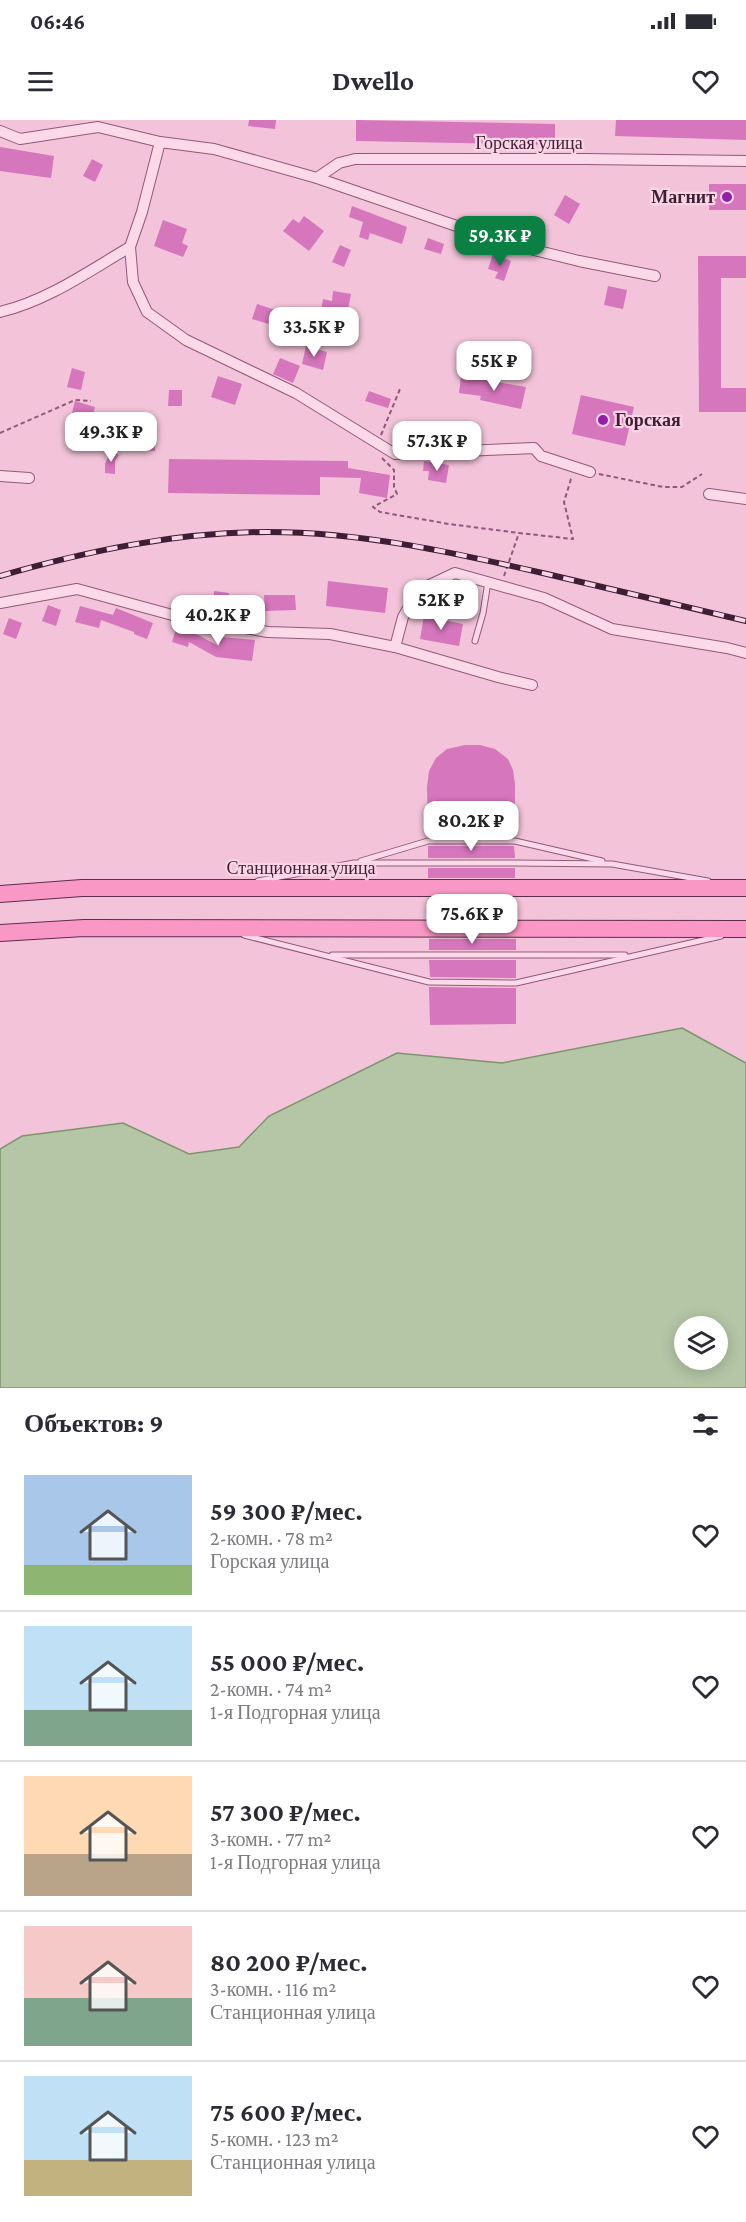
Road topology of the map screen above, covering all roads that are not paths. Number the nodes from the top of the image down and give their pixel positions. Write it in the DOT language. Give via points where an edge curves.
graph roads {
  1 [pos="0,131"];
  2 [pos="159,142"];
  3 [pos="746,161"];
  4 [pos="317,178"];
  5 [pos="130,247"];
  6 [pos="655,276"];
  7 [pos="0,312"];
  8 [pos="590,472"];
  9 [pos="0,476"];
  10 [pos="29,478"];
  11 [pos="709,494"];
  12 [pos="746,499"];
  13 [pos="488,582"];
  14 [pos="0,603"];
  15 [pos="475,641"];
  16 [pos="395,647"];
  17 [pos="746,653"];
  18 [pos="532,685"];
  19 [pos="354,863"];
  20 [pos="612,864"];
  21 [pos="217,888"];
  22 [pos="746,888"];
  23 [pos="0,894"];
  24 [pos="219,928"];
  25 [pos="746,930"];
  26 [pos="0,933"];
  27 [pos="636,955"];
  28 [pos="324,956"];
  1 -- 2 [label="street" via="20,139 98,127"];
  2 -- 4 [label="street" via="214,149"];
  2 -- 5 [label="street"];
  3 -- 4 [label="street, Горская улица" via="355,159 339,163"];
  4 -- 6 [label="street" via="506,243"];
  5 -- 7 [label="street" via="73,281 15,309"];
  5 -- 8 [label="street" via="133,282 147,312 186,340 296,393 395,454 534,448 541,456"];
  9 -- 10 [label="street"];
  11 -- 12 [label="street"];
  13 -- 15 [label="lane"];
  13 -- 16 [label="street" via="455,573 419,590 403,617"];
  13 -- 17 [label="street" via="544,597 612,629"];
  14 -- 16 [label="street" via="77,589 176,616 268,632 330,634"];
  16 -- 18 [label="street"];
  19 -- 20 [label="lane"];
  19 -- 20 [label="lane" via="428,841 515,841"];
  19 -- 21 [label="lane"];
  20 -- 22 [label="lane"];
  21 -- 22 [label="main road, Станционная улица"];
  21 -- 23 [label="main road, Станционная улица" via="82,888"];
  24 -- 25 [label="main road"];
  24 -- 26 [label="main road" via="84,928"];
  24 -- 28 [label="lane"];
  25 -- 27 [label="lane"];
  27 -- 28 [label="lane"];
  27 -- 28 [label="lane" via="516,982 429,982"];
}
